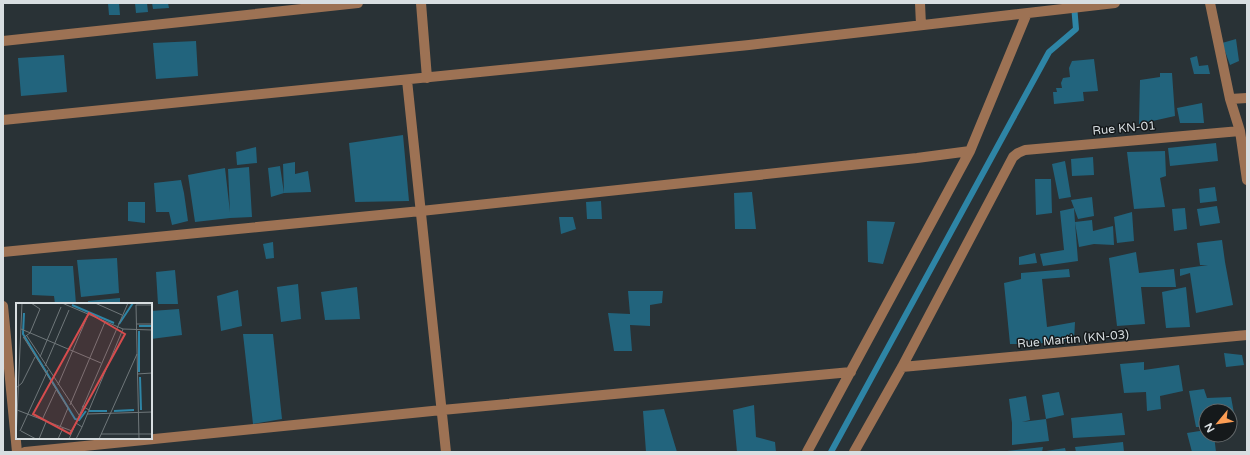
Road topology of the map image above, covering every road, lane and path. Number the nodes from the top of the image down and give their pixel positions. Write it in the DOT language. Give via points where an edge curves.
graph roads {
  1 [pos="358,3"];
  2 [pos="421,3"];
  3 [pos="920,3"];
  4 [pos="1115,3"];
  5 [pos="1210,3"];
  6 [pos="1027,13"];
  7 [pos="921,26"];
  8 [pos="3,41"];
  9 [pos="427,78"];
  10 [pos="407,80"];
  11 [pos="1247,98"];
  12 [pos="1230,99"];
  13 [pos="3,120"];
  14 [pos="1240,131"];
  15 [pos="970,151"];
  16 [pos="1247,180"];
  17 [pos="421,211"];
  18 [pos="3,252"];
  19 [pos="3,306"];
  20 [pos="1247,336"];
  21 [pos="902,367"];
  22 [pos="851,372"];
  23 [pos="442,410"];
  24 [pos="17,452"];
  25 [pos="25,452"];
  26 [pos="446,452"];
  27 [pos="807,452"];
  28 [pos="854,452"];
  1 -- 8 [label="street"];
  2 -- 9 [label="street"];
  3 -- 7 [label="street"];
  4 -- 6 [label="street"];
  5 -- 12 [label="street"];
  6 -- 7 [label="street"];
  6 -- 15 [label="street"];
  7 -- 9 [label="street"];
  9 -- 10 [label="street"];
  10 -- 13 [label="street"];
  10 -- 17 [label="street"];
  11 -- 12 [label="street"];
  12 -- 14 [label="street"];
  14 -- 16 [label="street"];
  14 -- 21 [label="street, Rue KN-01" via="1025,150 1018,153 1013,157"];
  15 -- 17 [label="street"];
  15 -- 22 [label="street"];
  17 -- 18 [label="street"];
  17 -- 23 [label="street"];
  19 -- 24 [label="street"];
  20 -- 21 [label="street, Rue Martin (KN-03)"];
  21 -- 28 [label="street"];
  22 -- 23 [label="street"];
  22 -- 27 [label="street"];
  23 -- 25 [label="street"];
  23 -- 26 [label="street"];
}
